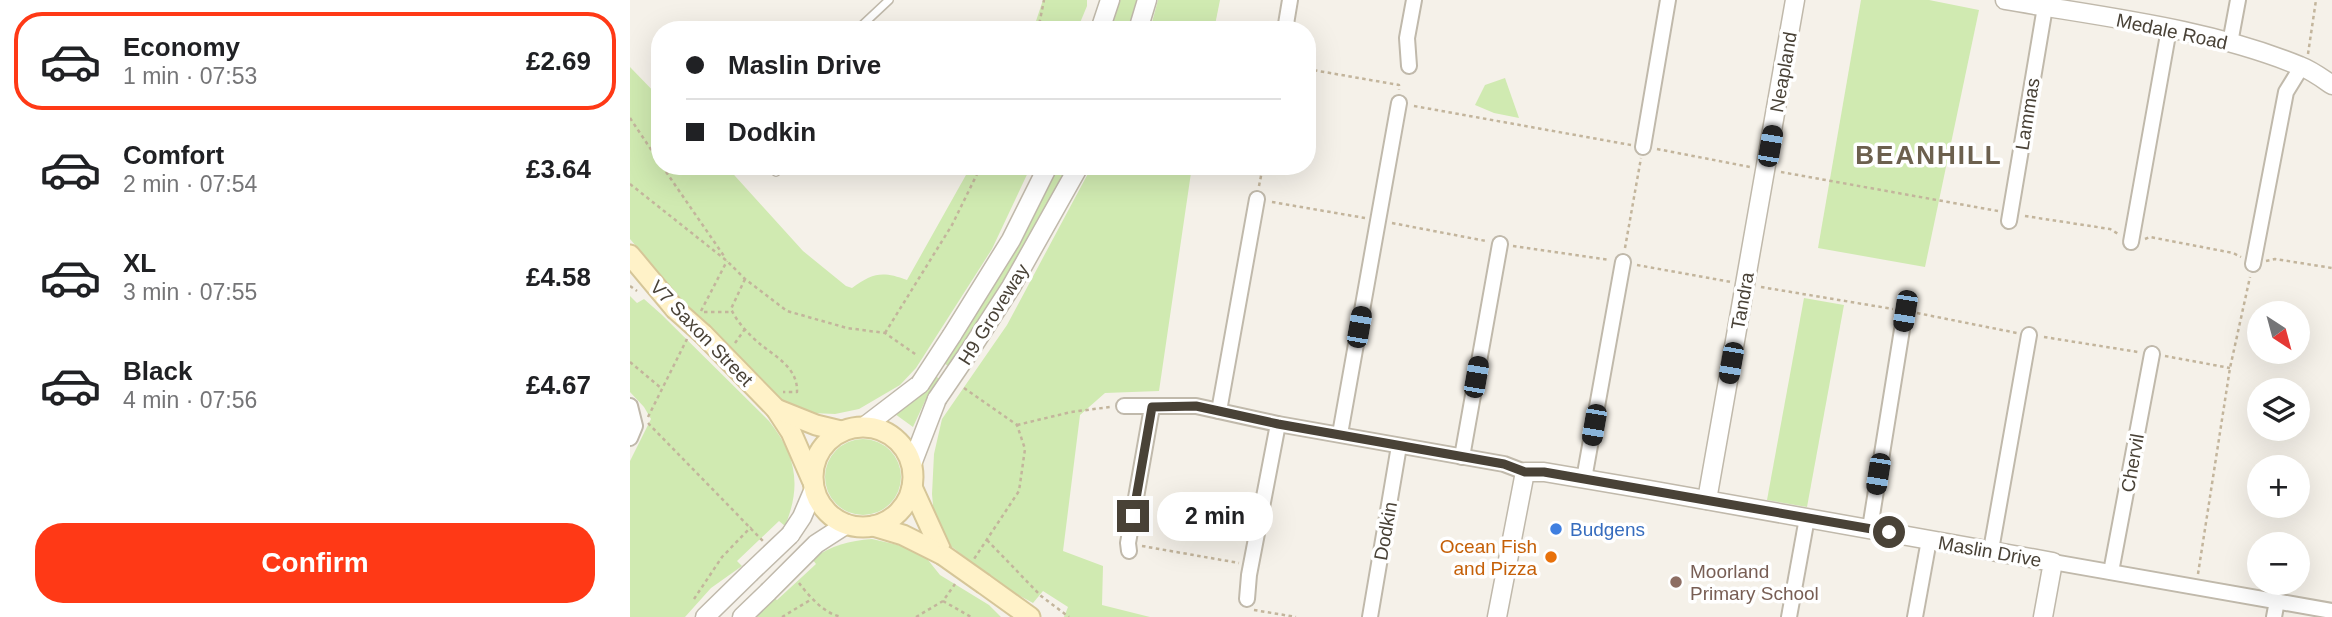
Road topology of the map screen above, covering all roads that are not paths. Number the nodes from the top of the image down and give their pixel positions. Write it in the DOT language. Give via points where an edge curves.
graph roads {
  1 [pos="889,0"];
  2 [pos="1096,0"];
  3 [pos="1110,0"];
  4 [pos="1147,0"];
  5 [pos="1290,0"];
  6 [pos="1414,0"];
  7 [pos="1668,0"];
  8 [pos="1795,0"];
  9 [pos="2005,0"];
  10 [pos="2238,0"];
  11 [pos="2045,7"];
  12 [pos="866,21"];
  13 [pos="1092,21"];
  14 [pos="1103,21"];
  15 [pos="1141,21"];
  16 [pos="1286,21"];
  17 [pos="2169,29"];
  18 [pos="2230,43"];
  19 [pos="1409,66"];
  20 [pos="2302,66"];
  21 [pos="2332,85"];
  22 [pos="1399,103"];
  23 [pos="1643,147"];
  24 [pos="1044,175"];
  25 [pos="1074,175"];
  26 [pos="1257,199"];
  27 [pos="2009,221"];
  28 [pos="1754,226"];
  29 [pos="2131,242"];
  30 [pos="1500,244"];
  31 [pos="630,256"];
  32 [pos="1623,262"];
  33 [pos="2253,264"];
  34 [pos="1905,311"];
  35 [pos="2029,335"];
  36 [pos="2152,354"];
  37 [pos="630,406"];
  38 [pos="1124,406"];
  39 [pos="1152,407"];
  40 [pos="776,409"];
  41 [pos="1219,411"];
  42 [pos="1278,424"];
  43 [pos="865,426"];
  44 [pos="841,431"];
  45 [pos="1340,434"];
  46 [pos="630,438"];
  47 [pos="1399,446"];
  48 [pos="1462,457"];
  49 [pos="912,464"];
  50 [pos="1525,472"];
  51 [pos="1584,479"];
  52 [pos="813,485"];
  53 [pos="912,487"];
  54 [pos="1707,500"];
  55 [pos="1807,518"];
  56 [pos="847,524"];
  57 [pos="873,526"];
  58 [pos="1870,528"];
  59 [pos="1929,540"];
  60 [pos="1128,547"];
  61 [pos="1991,550"];
  62 [pos="943,555"];
  63 [pos="2053,562"];
  64 [pos="2111,572"];
  65 [pos="1247,599"];
  66 [pos="2277,601"];
  67 [pos="2332,611"];
  68 [pos="705,617"];
  69 [pos="742,617"];
  70 [pos="1030,617"];
  71 [pos="1370,617"];
  72 [pos="1497,617"];
  73 [pos="1789,617"];
  74 [pos="1915,617"];
  75 [pos="2043,617"];
  76 [pos="2274,617"];
  1 -- 12 [label="lane"];
  2 -- 13 [label="street"];
  3 -- 14 [label="street"];
  4 -- 15 [label="street"];
  5 -- 16 [label="street"];
  6 -- 19 [label="street"];
  7 -- 23 [label="street"];
  8 -- 28 [label="street, Neapland"];
  9 -- 11 [label="street, Medale Road"];
  10 -- 18 [label="street"];
  11 -- 17 [label="street, Medale Road"];
  11 -- 27 [label="street, Lammas"];
  17 -- 18 [label="street, Medale Road"];
  17 -- 29 [label="street"];
  18 -- 20 [label="street, Medale Road"];
  20 -- 21 [label="street, Medale Road"];
  20 -- 33 [label="street" via="2286,92"];
  22 -- 45 [label="street"];
  24 -- 43 [label="street, H9 Groveway, bridge" via="1011,240 920,384"];
  25 -- 49 [label="street, H9 Groveway, bridge" via="1011,287 937,399"];
  26 -- 41 [label="street"];
  28 -- 54 [label="street, Tandra"];
  30 -- 48 [label="street"];
  31 -- 40 [label="main road, V7 Saxon Street, bridge" via="696,334"];
  32 -- 51 [label="street"];
  34 -- 58 [label="street"];
  35 -- 61 [label="street"];
  36 -- 64 [label="street, Chervil"];
  37 -- 46 [label="street" via="635,426"];
  38 -- 39 [label="street, Maslin Drive"];
  39 -- 41 [label="street, Maslin Drive" via="1196,406"];
  39 -- 60 [label="street"];
  40 -- 44 [label="main road, V7 Saxon Street"];
  40 -- 52 [label="main road, V7 Saxon Street"];
  41 -- 42 [label="street, Maslin Drive"];
  42 -- 45 [label="street, Maslin Drive"];
  42 -- 65 [label="street"];
  43 -- 44 [label="main road"];
  43 -- 49 [label="main road" via="895,437"];
  44 -- 52 [label="main road" via="819,452"];
  45 -- 47 [label="street, Maslin Drive"];
  47 -- 48 [label="street, Maslin Drive"];
  47 -- 71 [label="street, Dodkin"];
  48 -- 50 [label="street, Maslin Drive"];
  49 -- 53 [label="main road"];
  50 -- 51 [label="street, Maslin Drive"];
  50 -- 72 [label="street"];
  51 -- 54 [label="street, Maslin Drive"];
  52 -- 56 [label="main road" via="832,517"];
  52 -- 68 [label="street, bridge" via="790,535"];
  53 -- 57 [label="main road" via="898,512"];
  53 -- 62 [label="main road"];
  54 -- 55 [label="street, Maslin Drive"];
  55 -- 58 [label="street, Maslin Drive"];
  55 -- 73 [label="street"];
  56 -- 57 [label="main road"];
  56 -- 69 [label="street, bridge" via="816,544"];
  57 -- 62 [label="main road"];
  58 -- 59 [label="street, Maslin Drive"];
  59 -- 61 [label="street, Maslin Drive"];
  59 -- 74 [label="street"];
  61 -- 63 [label="street, Maslin Drive"];
  62 -- 70 [label="main road, bridge"];
  63 -- 64 [label="street, Maslin Drive"];
  63 -- 75 [label="street"];
  64 -- 66 [label="street, Maslin Drive"];
  66 -- 67 [label="street, Maslin Drive"];
  66 -- 76 [label="street"];
}
